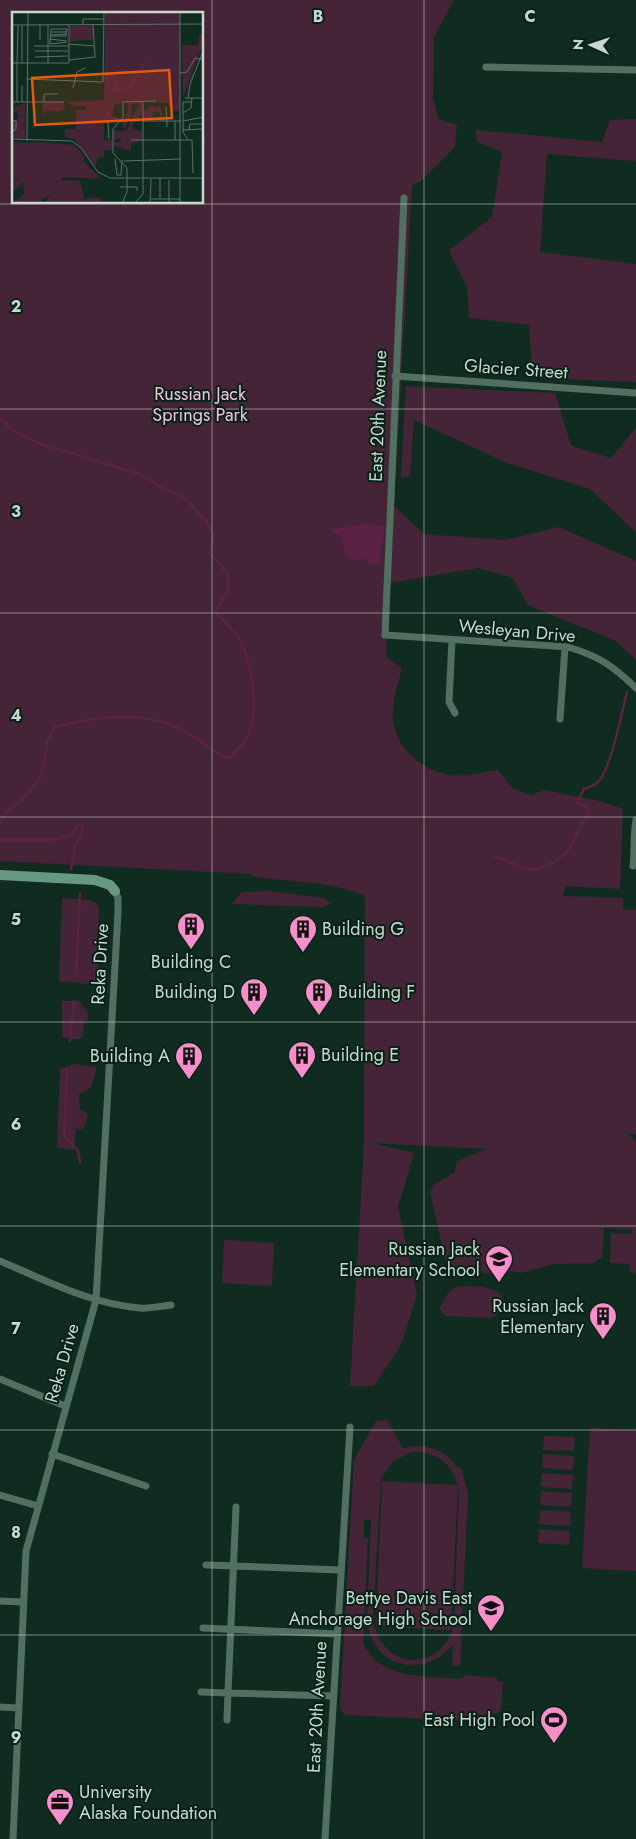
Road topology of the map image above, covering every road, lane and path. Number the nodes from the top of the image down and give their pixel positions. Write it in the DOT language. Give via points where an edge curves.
graph roads {
  1 [pos="486,67"];
  2 [pos="636,70"];
  3 [pos="404,198"];
  4 [pos="394,376"];
  5 [pos="636,393"];
  6 [pos="384,635"];
  7 [pos="452,640"];
  8 [pos="565,647"];
  9 [pos="636,688"];
  10 [pos="455,713"];
  11 [pos="560,719"];
  12 [pos="636,820"];
  13 [pos="636,851"];
  14 [pos="633,866"];
  15 [pos="0,875"];
  16 [pos="115,891"];
  17 [pos="0,1261"];
  18 [pos="96,1300"];
  19 [pos="171,1305"];
  20 [pos="0,1379"];
  21 [pos="65,1406"];
  22 [pos="350,1427"];
  23 [pos="52,1454"];
  24 [pos="146,1486"];
  25 [pos="0,1495"];
  26 [pos="38,1506"];
  27 [pos="236,1507"];
  28 [pos="206,1565"];
  29 [pos="233,1566"];
  30 [pos="340,1570"];
  31 [pos="0,1601"];
  32 [pos="23,1602"];
  33 [pos="203,1628"];
  34 [pos="230,1630"];
  35 [pos="337,1634"];
  36 [pos="202,1692"];
  37 [pos="228,1693"];
  38 [pos="333,1696"];
  39 [pos="0,1708"];
  40 [pos="20,1708"];
  41 [pos="227,1720"];
  42 [pos="13,1839"];
  43 [pos="325,1839"];
  1 -- 2 [label="street"];
  3 -- 4 [label="street, East 20th Avenue"];
  4 -- 5 [label="street, Glacier Street"];
  4 -- 6 [label="street, East 20th Avenue"];
  6 -- 7 [label="street, Wesleyan Drive"];
  7 -- 8 [label="street, Wesleyan Drive"];
  7 -- 10 [label="street" via="449,702"];
  8 -- 9 [label="street, Wesleyan Drive" via="593,654 612,665"];
  8 -- 11 [label="street"];
  12 -- 13 [label="street" via="633,841"];
  13 -- 14 [label="street"];
  15 -- 16 [label="street" via="95,880 110,885"];
  16 -- 18 [label="street, Reka Drive" via="118,913"];
  17 -- 18 [label="street"];
  18 -- 19 [label="street" via="142,1309"];
  18 -- 21 [label="street, Reka Drive"];
  20 -- 21 [label="street"];
  21 -- 23 [label="street, Reka Drive"];
  22 -- 30 [label="street, East 20th Avenue"];
  23 -- 24 [label="street"];
  23 -- 26 [label="street, Reka Drive"];
  25 -- 26 [label="street"];
  26 -- 32 [label="street, Reka Drive" via="26,1552"];
  27 -- 29 [label="street"];
  28 -- 29 [label="street"];
  29 -- 30 [label="street"];
  29 -- 34 [label="street"];
  30 -- 35 [label="street, East 20th Avenue"];
  31 -- 32 [label="street"];
  32 -- 40 [label="street, Reka Drive"];
  33 -- 34 [label="street"];
  34 -- 35 [label="street"];
  34 -- 37 [label="street"];
  35 -- 38 [label="street, East 20th Avenue"];
  36 -- 37 [label="street"];
  37 -- 38 [label="street"];
  37 -- 41 [label="street"];
  38 -- 43 [label="street, East 20th Avenue"];
  39 -- 40 [label="street"];
  40 -- 42 [label="street, Reka Drive"];
}
